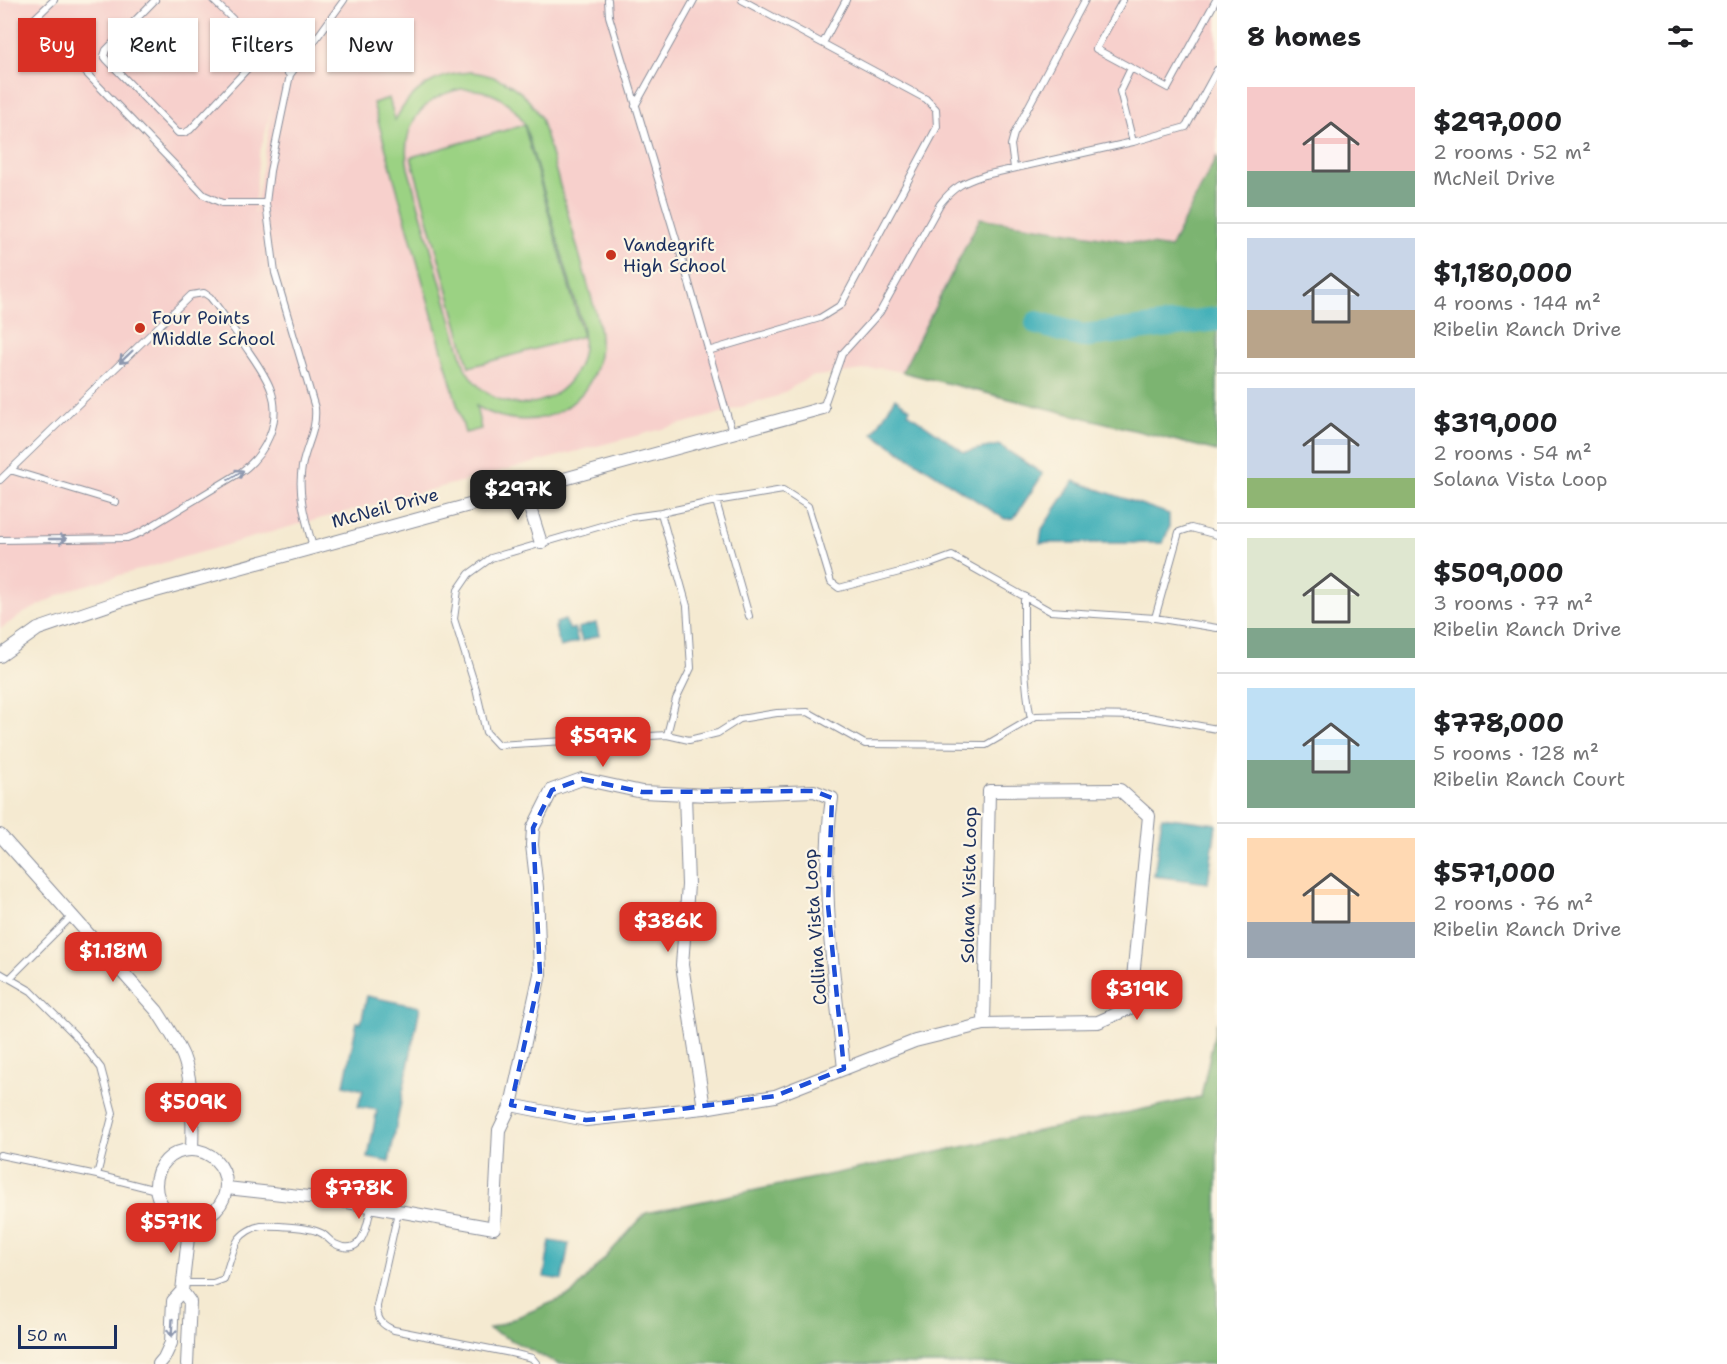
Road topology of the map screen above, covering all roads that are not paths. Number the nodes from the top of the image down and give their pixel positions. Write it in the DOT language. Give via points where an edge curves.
graph roads {
  1 [pos="54,0"];
  2 [pos="155,0"];
  3 [pos="213,0"];
  4 [pos="344,0"];
  5 [pos="609,0"];
  6 [pos="694,0"];
  7 [pos="742,0"];
  8 [pos="846,0"];
  9 [pos="1085,0"];
  10 [pos="1122,0"];
  11 [pos="1216,0"];
  12 [pos="232,18"];
  13 [pos="823,43"];
  14 [pos="1131,68"];
  15 [pos="1217,70"];
  16 [pos="244,72"];
  17 [pos="287,72"];
  18 [pos="290,75"];
  19 [pos="635,106"];
  20 [pos="1133,142"];
  21 [pos="1014,168"];
  22 [pos="266,203"];
  23 [pos="708,351"];
  24 [pos="823,408"];
  25 [pos="732,432"];
  26 [pos="10,470"];
  27 [pos="0,480"];
  28 [pos="524,489"];
  29 [pos="716,501"];
  30 [pos="116,502"];
  31 [pos="661,513"];
  32 [pos="1217,534"];
  33 [pos="0,540"];
  34 [pos="541,543"];
  35 [pos="313,547"];
  36 [pos="1024,596"];
  37 [pos="749,616"];
  38 [pos="1155,618"];
  39 [pos="1217,628"];
  40 [pos="0,656"];
  41 [pos="1031,719"];
  42 [pos="1217,729"];
  43 [pos="667,735"];
  44 [pos="685,794"];
  45 [pos="0,835"];
  46 [pos="73,915"];
  47 [pos="0,973"];
  48 [pos="10,978"];
  49 [pos="984,1024"];
  50 [pos="844,1069"];
  51 [pos="511,1105"];
  52 [pos="704,1108"];
  53 [pos="192,1149"];
  54 [pos="0,1155"];
  55 [pos="97,1175"];
  56 [pos="227,1188"];
  57 [pos="156,1190"];
  58 [pos="371,1207"];
  59 [pos="398,1212"];
  60 [pos="190,1220"];
  61 [pos="182,1287"];
  62 [pos="159,1364"];
  63 [pos="187,1364"];
  64 [pos="537,1364"];
  1 -- 22 [label="lane" via="34,19 204,195 222,203"];
  2 -- 16 [label="lane" via="104,56 178,133 190,130"];
  3 -- 12 [label="lane"];
  4 -- 18 [label="lane"];
  5 -- 19 [label="lane" via="609,15"];
  6 -- 19 [label="lane"];
  7 -- 13 [label="lane"];
  8 -- 13 [label="lane"];
  9 -- 21 [label="lane" via="1014,134"];
  10 -- 14 [label="lane" via="1096,48"];
  11 -- 14 [label="lane" via="1168,88"];
  13 -- 23 [label="lane" via="926,99 936,109 937,127 841,305 820,318"];
  14 -- 20 [label="lane" via="1120,91"];
  15 -- 20 [label="lane" via="1186,127"];
  17 -- 18 [label="lane"];
  18 -- 22 [label="lane"];
  19 -- 23 [label="lane"];
  20 -- 21 [label="lane"];
  21 -- 24 [label="lane" via="966,181 950,191 880,312 842,354"];
  22 -- 35 [label="lane" via="275,273 315,408 316,420 302,467 300,489"];
  23 -- 25 [label="lane"];
  24 -- 25 [label="street, McNeil Drive"];
  25 -- 28 [label="street, McNeil Drive"];
  26 -- 27 [label="lane"];
  26 -- 30 [label="lane"];
  33 -- 26 [label="lane, one-way" via="127,538 140,533 254,463 271,433 273,394 262,370 210,297 204,293 191,295"];
  28 -- 34 [label="street"];
  28 -- 35 [label="street, McNeil Drive"];
  29 -- 31 [label="lane"];
  29 -- 36 [label="lane" via="783,490 808,506 831,582 839,588 952,556"];
  29 -- 37 [label="lane"];
  31 -- 34 [label="lane" via="632,517"];
  31 -- 43 [label="lane" via="687,606 691,668 676,699"];
  32 -- 38 [label="lane" via="1191,528 1179,532"];
  34 -- 43 [label="lane" via="491,558 469,574 458,590 454,619 486,732 498,745"];
  35 -- 40 [label="street, McNeil Drive" via="123,600 38,629"];
  36 -- 38 [label="lane" via="1050,611"];
  36 -- 41 [label="lane" via="1026,693"];
  38 -- 39 [label="lane"];
  41 -- 42 [label="lane" via="1144,716"];
  41 -- 43 [label="lane" via="986,745 865,744 808,712 740,718 718,733 689,740"];
  44 -- 50 [label="street, Collina Vista Loop" via="814,790 832,798 828,905"];
  44 -- 51 [label="street, Collina Vista Loop" via="642,792 582,779 552,790 533,828 540,974"];
  44 -- 52 [label="street" via="688,885 682,965"];
  45 -- 46 [label="street"];
  46 -- 48 [label="lane"];
  46 -- 53 [label="street" via="157,1011 184,1057 193,1116"];
  47 -- 48 [label="lane"];
  48 -- 55 [label="lane" via="31,991 101,1068 113,1113"];
  49 -- 49 [label="street, Solana Vista Loop" via="1098,1022 1130,1008 1149,816 1120,790 989,791"];
  49 -- 50 [label="street, Solana Vista Loop" via="915,1041"];
  50 -- 52 [label="street, Solana Vista Loop" via="775,1096"];
  51 -- 52 [label="street, Solana Vista Loop" via="586,1120"];
  51 -- 59 [label="street, Collina Vista Loop" via="499,1130 494,1228"];
  53 -- 56 [label="street" via="214,1157 226,1176"];
  53 -- 57 [label="street" via="167,1159 159,1170"];
  54 -- 55 [label="lane"];
  55 -- 57 [label="lane"];
  56 -- 58 [label="street"];
  56 -- 60 [label="street" via="215,1212"];
  57 -- 60 [label="street" via="165,1209"];
  58 -- 59 [label="street"];
  58 -- 61 [label="lane" via="365,1235 357,1245 345,1248 333,1244 320,1232 297,1227 260,1226 238,1240 224,1279"];
  59 -- 64 [label="lane" via="377,1306 380,1322 394,1330 532,1358"];
  60 -- 61 [label="street"];
  61 -- 62 [label="street, one-way" via="173,1301 171,1343"];
  61 -- 63 [label="street" via="190,1302"];
}
